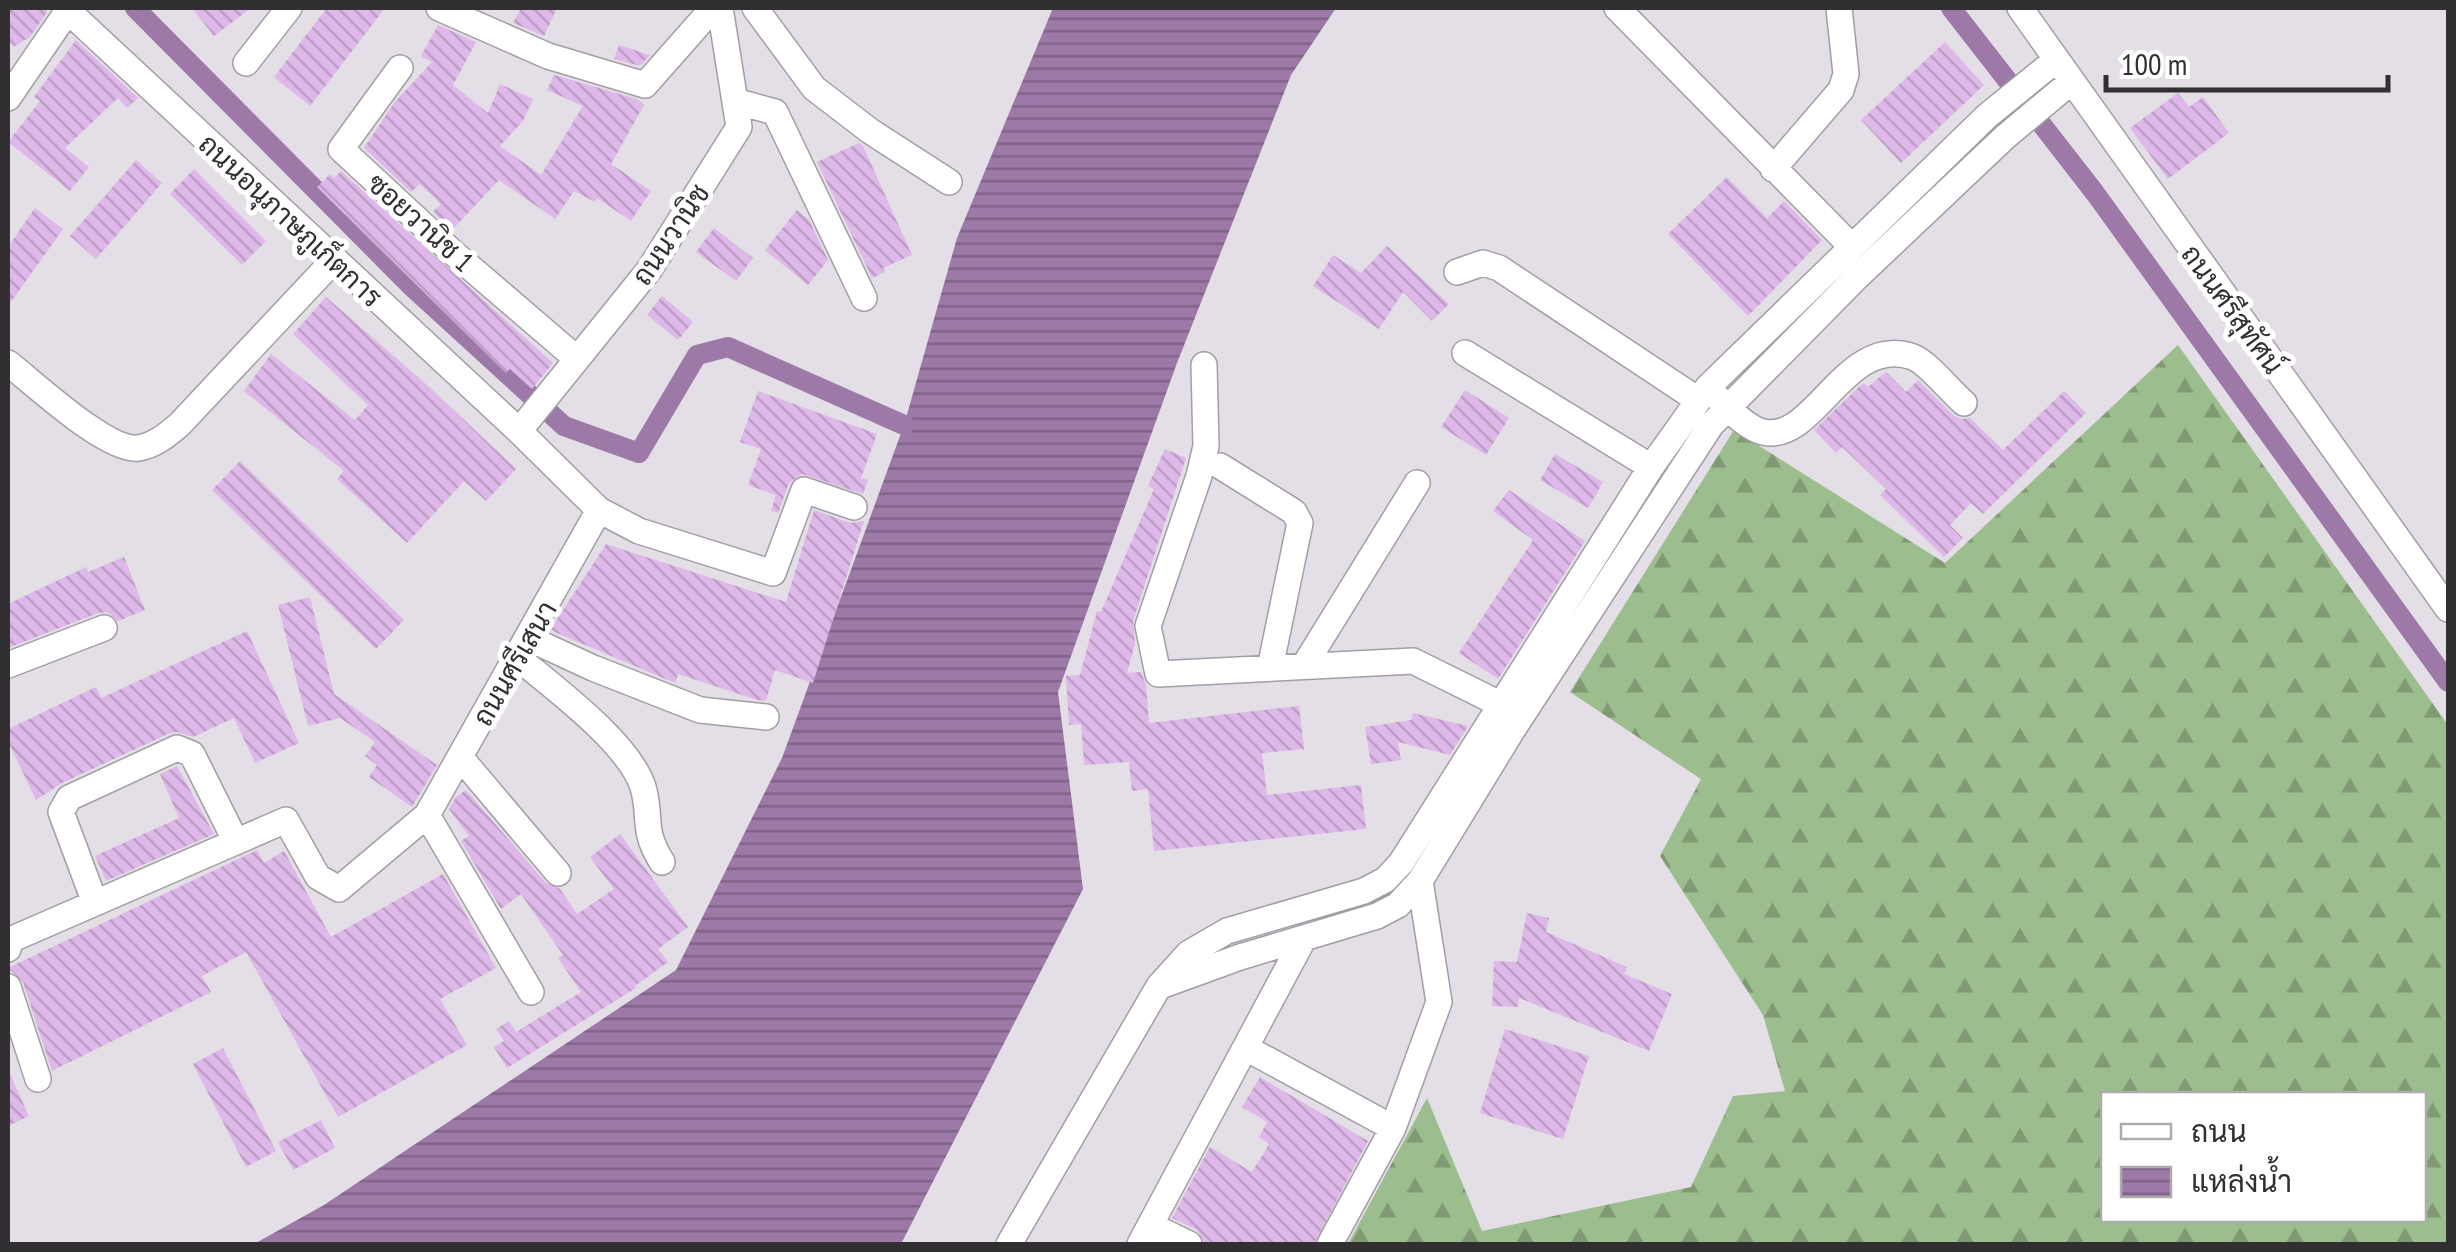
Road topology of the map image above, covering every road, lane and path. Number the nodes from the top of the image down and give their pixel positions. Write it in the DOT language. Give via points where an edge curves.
graph roads {
  1 [pos="289,8"];
  2 [pos="439,8"];
  3 [pos="717,8"];
  4 [pos="754,8"];
  5 [pos="1617,8"];
  6 [pos="1839,8"];
  7 [pos="2020,8"];
  8 [pos="66,10"];
  9 [pos="2056,60"];
  10 [pos="246,64"];
  11 [pos="400,68"];
  12 [pos="2072,82"];
  13 [pos="8,98"];
  14 [pos="735,101"];
  15 [pos="1773,169"];
  16 [pos="949,182"];
  17 [pos="1850,246"];
  18 [pos="334,260"];
  19 [pos="1457,272"];
  20 [pos="864,298"];
  21 [pos="1465,353"];
  22 [pos="577,359"];
  23 [pos="8,363"];
  24 [pos="1204,364"];
  25 [pos="1702,394"];
  26 [pos="1964,403"];
  27 [pos="1727,406"];
  28 [pos="519,431"];
  29 [pos="1220,466"];
  30 [pos="1651,467"];
  31 [pos="1418,483"];
  32 [pos="854,508"];
  33 [pos="598,510"];
  34 [pos="2448,609"];
  35 [pos="104,628"];
  36 [pos="523,647"];
  37 [pos="8,665"];
  38 [pos="1304,666"];
  39 [pos="1270,668"];
  40 [pos="1500,704"];
  41 [pos="766,717"];
  42 [pos="460,757"];
  43 [pos="427,815"];
  44 [pos="236,842"];
  45 [pos="662,862"];
  46 [pos="558,873"];
  47 [pos="1420,881"];
  48 [pos="95,903"];
  49 [pos="1304,938"];
  50 [pos="8,949"];
  51 [pos="1159,986"];
  52 [pos="8,987"];
  53 [pos="531,992"];
  54 [pos="1246,1048"];
  55 [pos="38,1079"];
  56 [pos="1393,1128"];
  57 [pos="1145,1235"];
  58 [pos="1009,1244"];
  59 [pos="1189,1244"];
  60 [pos="1330,1244"];
  1 -- 10 [label="street"];
  2 -- 3 [label="street" via="548,56 645,85"];
  3 -- 14 [label="street, ถนนวานิช"];
  4 -- 16 [label="street" via="814,88"];
  5 -- 15 [label="street"];
  6 -- 15 [label="street" via="1846,74 1841,90"];
  7 -- 9 [label="street, ถนนศรีสุทัศน์"];
  8 -- 13 [label="street"];
  8 -- 18 [label="street, ถนนอนุภาษภูเก็ตการ"];
  9 -- 12 [label="street, ถนนศรีสุทัศน์"];
  9 -- 17 [label="street"];
  11 -- 22 [label="street, ซอยวานิช 1" via="341,148"];
  12 -- 27 [label="street" via="2004,137"];
  12 -- 34 [label="street, ถนนศรีสุทัศน์"];
  14 -- 20 [label="street" via="775,112"];
  14 -- 22 [label="street, ถนนวานิช" via="739,126 649,270"];
  15 -- 17 [label="street"];
  17 -- 25 [label="street"];
  18 -- 23 [label="street" via="179,426 141,448 105,438"];
  18 -- 28 [label="street, ถนนอนุภาษภูเก็ตการ"];
  19 -- 25 [label="street" via="1483,263 1499,268"];
  21 -- 30 [label="street"];
  22 -- 28 [label="street, ถนนวานิช"];
  24 -- 39 [label="street" via="1200,476 1148,626 1158,674"];
  25 -- 27 [label="street"];
  25 -- 30 [label="street"];
  26 -- 27 [label="street" via="1917,358 1896,354 1851,371 1785,431 1762,432"];
  27 -- 47 [label="street" via="1664,492"];
  28 -- 33 [label="street, ถนนอนุภาษภูเก็ตการ"];
  29 -- 39 [label="street" via="1294,512 1300,523"];
  30 -- 40 [label="street"];
  31 -- 38 [label="street"];
  32 -- 33 [label="street, ถนนอนุภาษภูเก็ตการ" via="804,490 773,573 639,531"];
  33 -- 36 [label="street, ถนนศรีเสนา"];
  35 -- 37 [label="street"];
  36 -- 41 [label="street" via="700,710"];
  36 -- 42 [label="street, ถนนศรีเสนา"];
  36 -- 45 [label="street" via="624,754 642,786 650,843"];
  38 -- 39 [label="street"];
  38 -- 40 [label="street" via="1413,660"];
  40 -- 51 [label="street" via="1385,880 1226,932 1189,953"];
  42 -- 43 [label="street, ถนนศรีเสนา"];
  42 -- 46 [label="street"];
  43 -- 44 [label="street" via="339,889 318,877 286,820"];
  43 -- 53 [label="street"];
  44 -- 48 [label="street"];
  44 -- 48 [label="street" via="192,754 176,748 69,798 61,812"];
  47 -- 49 [label="street" via="1378,916"];
  47 -- 56 [label="street" via="1439,1002"];
  48 -- 50 [label="street" via="10,940"];
  49 -- 51 [label="street"];
  49 -- 54 [label="street"];
  51 -- 58 [label="street"];
  52 -- 55 [label="street"];
  54 -- 56 [label="street"];
  54 -- 57 [label="street"];
  56 -- 60 [label="street"];
  57 -- 59 [label="street"];
}
